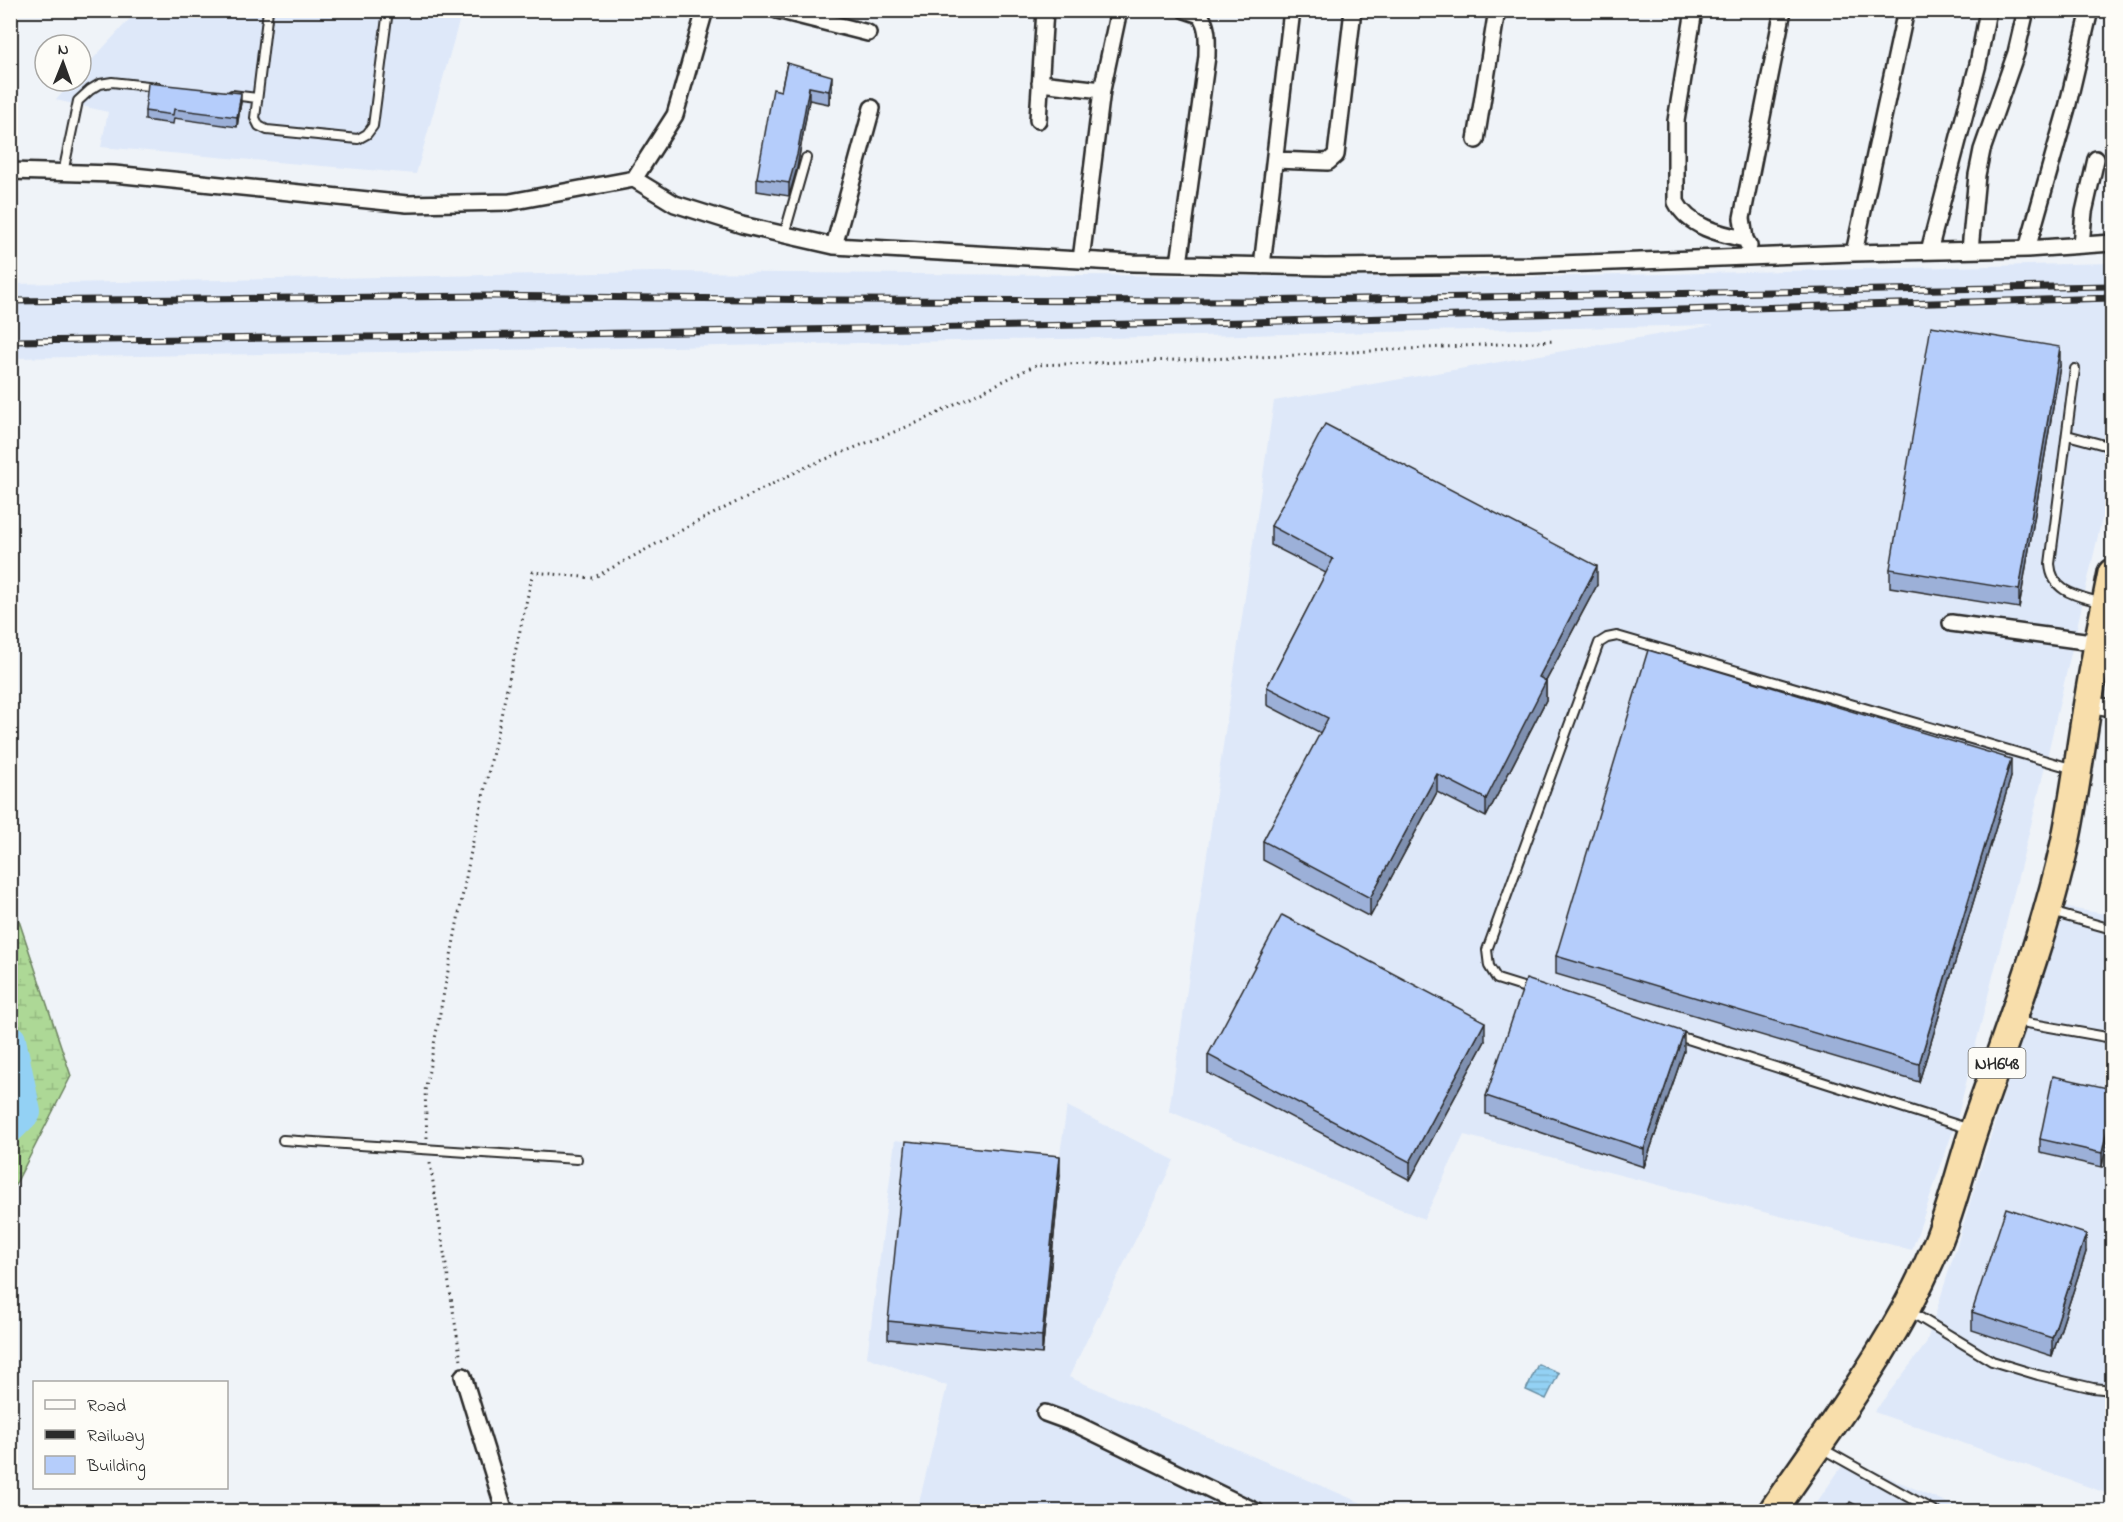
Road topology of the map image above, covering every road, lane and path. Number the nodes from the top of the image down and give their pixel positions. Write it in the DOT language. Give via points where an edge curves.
graph roads {
  1 [pos="268,10"];
  2 [pos="387,10"];
  3 [pos="705,10"];
  4 [pos="777,10"];
  5 [pos="1045,10"];
  6 [pos="1119,10"];
  7 [pos="1185,10"];
  8 [pos="1292,10"];
  9 [pos="1353,10"];
  10 [pos="1497,10"];
  11 [pos="1694,10"];
  12 [pos="1783,10"];
  13 [pos="1906,10"];
  14 [pos="1988,10"];
  15 [pos="2026,10"];
  16 [pos="2090,10"];
  17 [pos="868,33"];
  18 [pos="1040,83"];
  19 [pos="168,88"];
  20 [pos="1102,90"];
  21 [pos="224,94"];
  22 [pos="257,98"];
  23 [pos="872,108"];
  24 [pos="1038,120"];
  25 [pos="1476,140"];
  26 [pos="806,158"];
  27 [pos="2096,159"];
  28 [pos="1275,160"];
  29 [pos="10,171"];
  30 [pos="63,173"];
  31 [pos="634,179"];
  32 [pos="784,235"];
  33 [pos="1745,239"];
  34 [pos="2112,243"];
  35 [pos="2081,245"];
  36 [pos="834,246"];
  37 [pos="2027,249"];
  38 [pos="1970,250"];
  39 [pos="1929,252"];
  40 [pos="1854,253"];
  41 [pos="1755,256"];
  42 [pos="1081,260"];
  43 [pos="1179,264"];
  44 [pos="1262,266"];
  45 [pos="1555,340"];
  46 [pos="2075,369"];
  47 [pos="2067,435"];
  48 [pos="2112,447"];
  49 [pos="2112,573"];
  50 [pos="2106,603"];
  51 [pos="1951,623"];
  52 [pos="2098,644"];
  53 [pos="2100,706"];
  54 [pos="2079,770"];
  55 [pos="2046,911"];
  56 [pos="2112,929"];
  57 [pos="1542,993"];
  58 [pos="2012,1020"];
  59 [pos="1667,1033"];
  60 [pos="2112,1038"];
  61 [pos="1974,1130"];
  62 [pos="283,1140"];
  63 [pos="428,1148"];
  64 [pos="577,1159"];
  65 [pos="1906,1309"];
  66 [pos="463,1376"];
  67 [pos="2112,1390"];
  68 [pos="1045,1413"];
  69 [pos="1817,1446"];
  70 [pos="505,1512"];
  71 [pos="1257,1512"];
  72 [pos="1772,1512"];
  73 [pos="1936,1512"];
  1 -- 22 [label="lane"];
  2 -- 22 [label="lane" via="373,126 367,134 358,140 267,130 255,118"];
  3 -- 31 [label="street" via="675,115"];
  4 -- 17 [label="street"];
  5 -- 18 [label="street"];
  6 -- 20 [label="street"];
  7 -- 43 [label="street" via="1200,15 1206,26 1207,56"];
  8 -- 28 [label="street"];
  9 -- 28 [label="street" via="1336,155 1328,162"];
  10 -- 25 [label="street"];
  11 -- 33 [label="street" via="1676,121 1677,202 1681,212 1692,220 1716,233"];
  12 -- 33 [label="street" via="1742,218"];
  13 -- 40 [label="street"];
  14 -- 39 [label="street" via="1978,64"];
  15 -- 38 [label="street" via="2016,53 1982,150"];
  16 -- 37 [label="street"];
  18 -- 20 [label="street"];
  18 -- 24 [label="street"];
  19 -- 30 [label="lane" via="112,82 90,90 78,101"];
  20 -- 42 [label="street"];
  21 -- 22 [label="lane"];
  23 -- 36 [label="street"];
  26 -- 32 [label="lane"];
  27 -- 35 [label="street"];
  28 -- 44 [label="street"];
  29 -- 30 [label="street"];
  30 -- 31 [label="street" via="114,174 407,204 510,202"];
  31 -- 32 [label="street" via="675,204"];
  32 -- 36 [label="street"];
  33 -- 41 [label="street"];
  34 -- 35 [label="street"];
  35 -- 37 [label="street"];
  36 -- 42 [label="street"];
  37 -- 38 [label="street"];
  38 -- 39 [label="street"];
  39 -- 40 [label="street"];
  40 -- 41 [label="street"];
  41 -- 44 [label="street" via="1533,265"];
  42 -- 43 [label="street"];
  43 -- 44 [label="street"];
  45 -- 63 [label="path" via="1036,365 924,420 806,467 593,578 533,573 472,846 425,1091"];
  46 -- 47 [label="lane"];
  47 -- 48 [label="lane"];
  47 -- 50 [label="lane" via="2051,575 2067,592"];
  49 -- 50 [label="highway, NH648"];
  50 -- 52 [label="highway, NH648"];
  51 -- 52 [label="street"];
  52 -- 53 [label="highway, NH648"];
  53 -- 54 [label="highway, NH648"];
  54 -- 55 [label="highway, NH648" via="2065,843"];
  54 -- 57 [label="lane" via="1617,636 1607,638 1599,643 1487,950 1489,966 1497,979"];
  55 -- 56 [label="lane"];
  55 -- 58 [label="highway, NH648"];
  58 -- 60 [label="lane"];
  58 -- 61 [label="highway, NH648"];
  59 -- 61 [label="lane"];
  61 -- 65 [label="highway, NH648" via="1937,1243"];
  62 -- 63 [label="lane"];
  63 -- 64 [label="lane"];
  63 -- 66 [label="path"];
  65 -- 67 [label="lane" via="1992,1361"];
  65 -- 69 [label="highway, NH648"];
  66 -- 70 [label="street"];
  68 -- 71 [label="street" via="1078,1425"];
  69 -- 72 [label="highway, NH648"];
  69 -- 73 [label="lane"];
}
